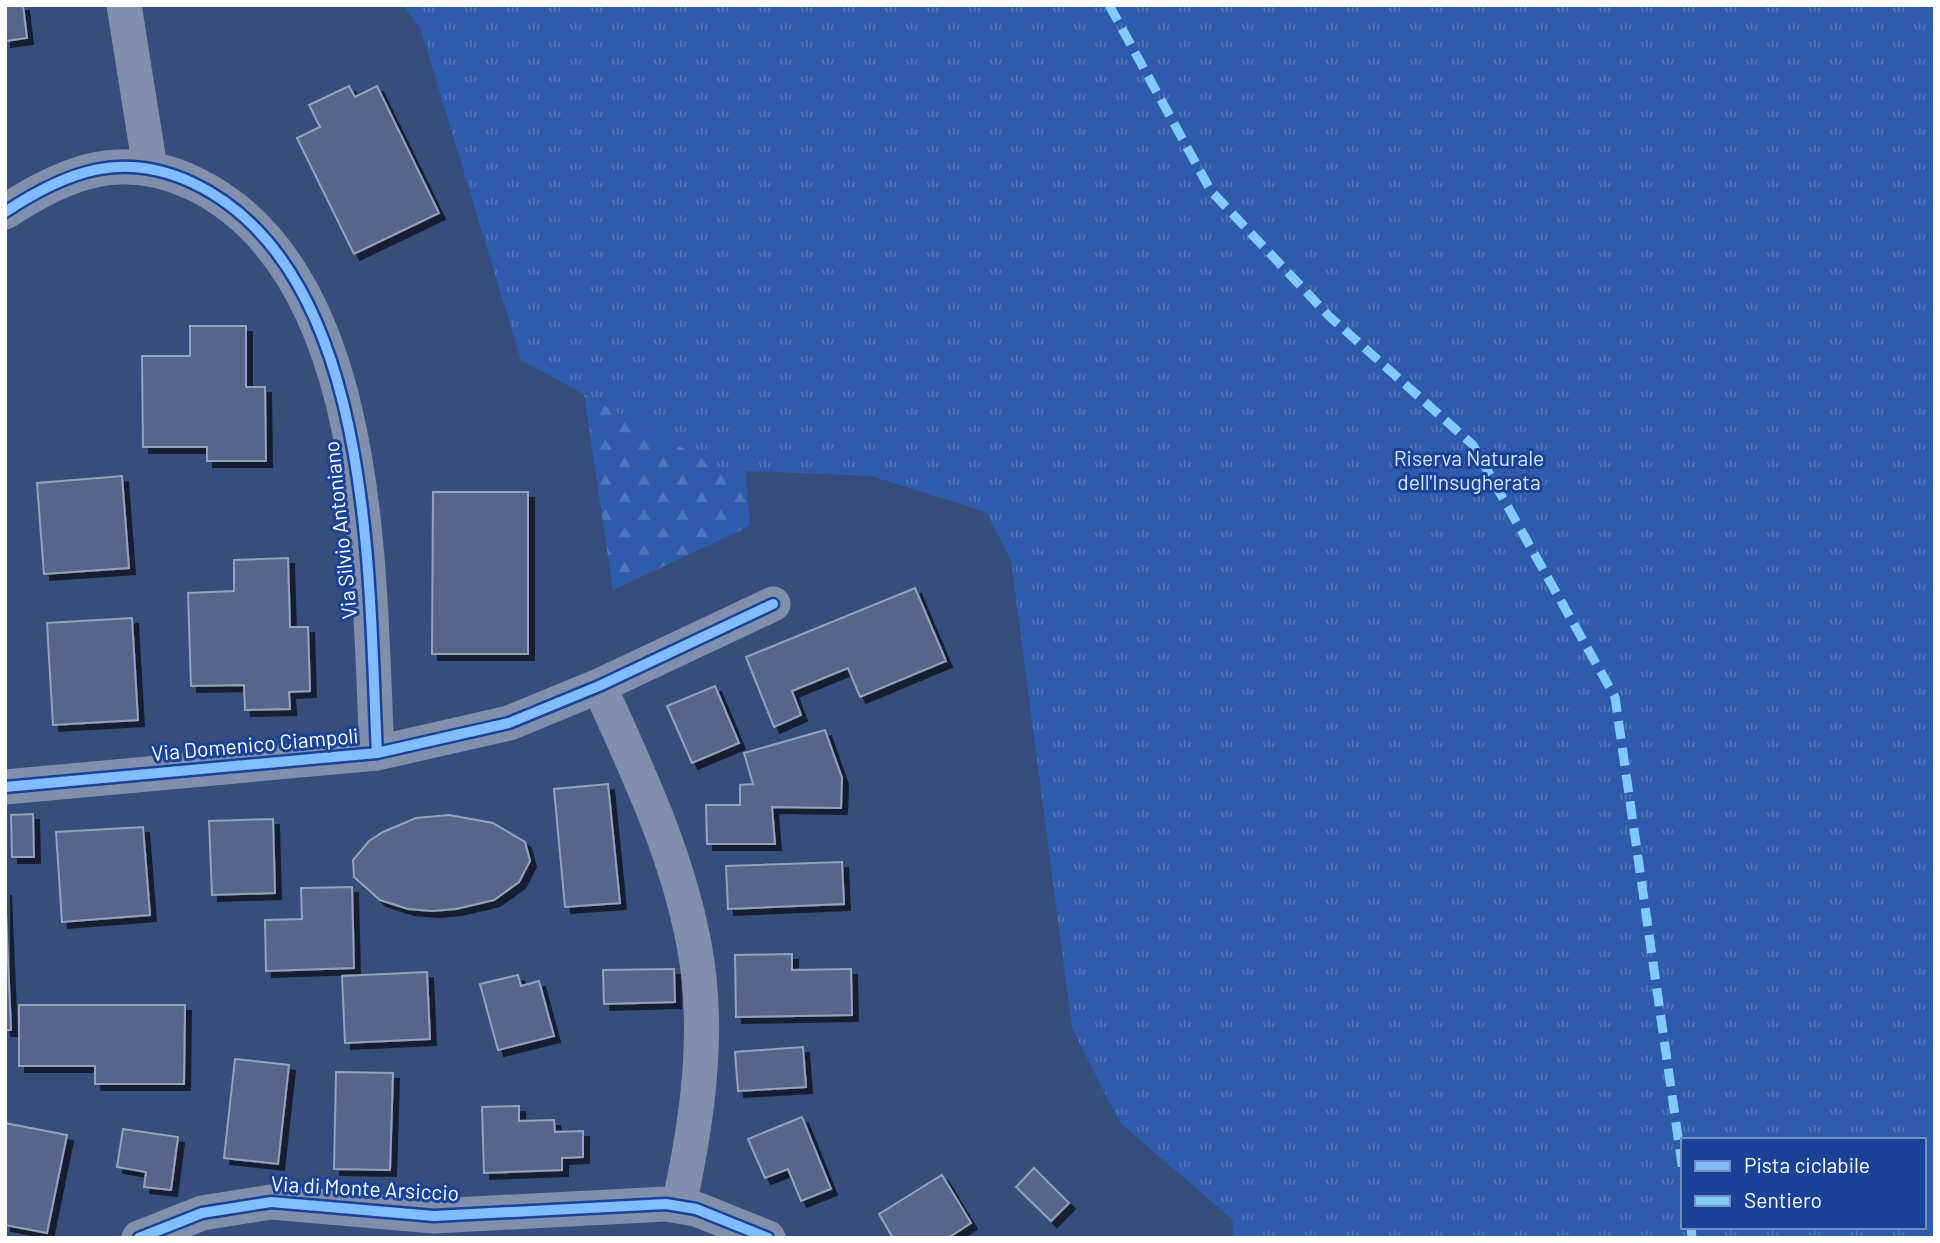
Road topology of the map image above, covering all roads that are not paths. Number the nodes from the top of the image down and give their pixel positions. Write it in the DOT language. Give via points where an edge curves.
graph roads {
  1 [pos="124,5"];
  2 [pos="150,168"];
  3 [pos="5,212"];
  4 [pos="773,604"];
  5 [pos="599,686"];
  6 [pos="377,753"];
  7 [pos="5,787"];
  8 [pos="679,1205"];
  9 [pos="434,1227"];
  10 [pos="139,1238"];
  11 [pos="768,1238"];
  1 -- 2 [label="street"];
  2 -- 3 [label="street, Via Silvio Antoniano" via="110,166 80,173 33,193"];
  2 -- 6 [label="street, Via Silvio Antoniano" via="205,189 251,224 290,275 327,345 344,399 360,492"];
  4 -- 5 [label="street, Via Domenico Ciampoli"];
  5 -- 6 [label="street, Via Domenico Ciampoli" via="509,723"];
  5 -- 8 [label="street" via="671,863 695,950 700,1056 690,1155"];
  6 -- 7 [label="street, Via Domenico Ciampoli"];
  8 -- 9 [label="street, Via di Monte Arsiccio" via="652,1203"];
  8 -- 11 [label="street, Via di Monte Arsiccio"];
  9 -- 10 [label="street, Via di Monte Arsiccio" via="271,1202 202,1213"];
}
